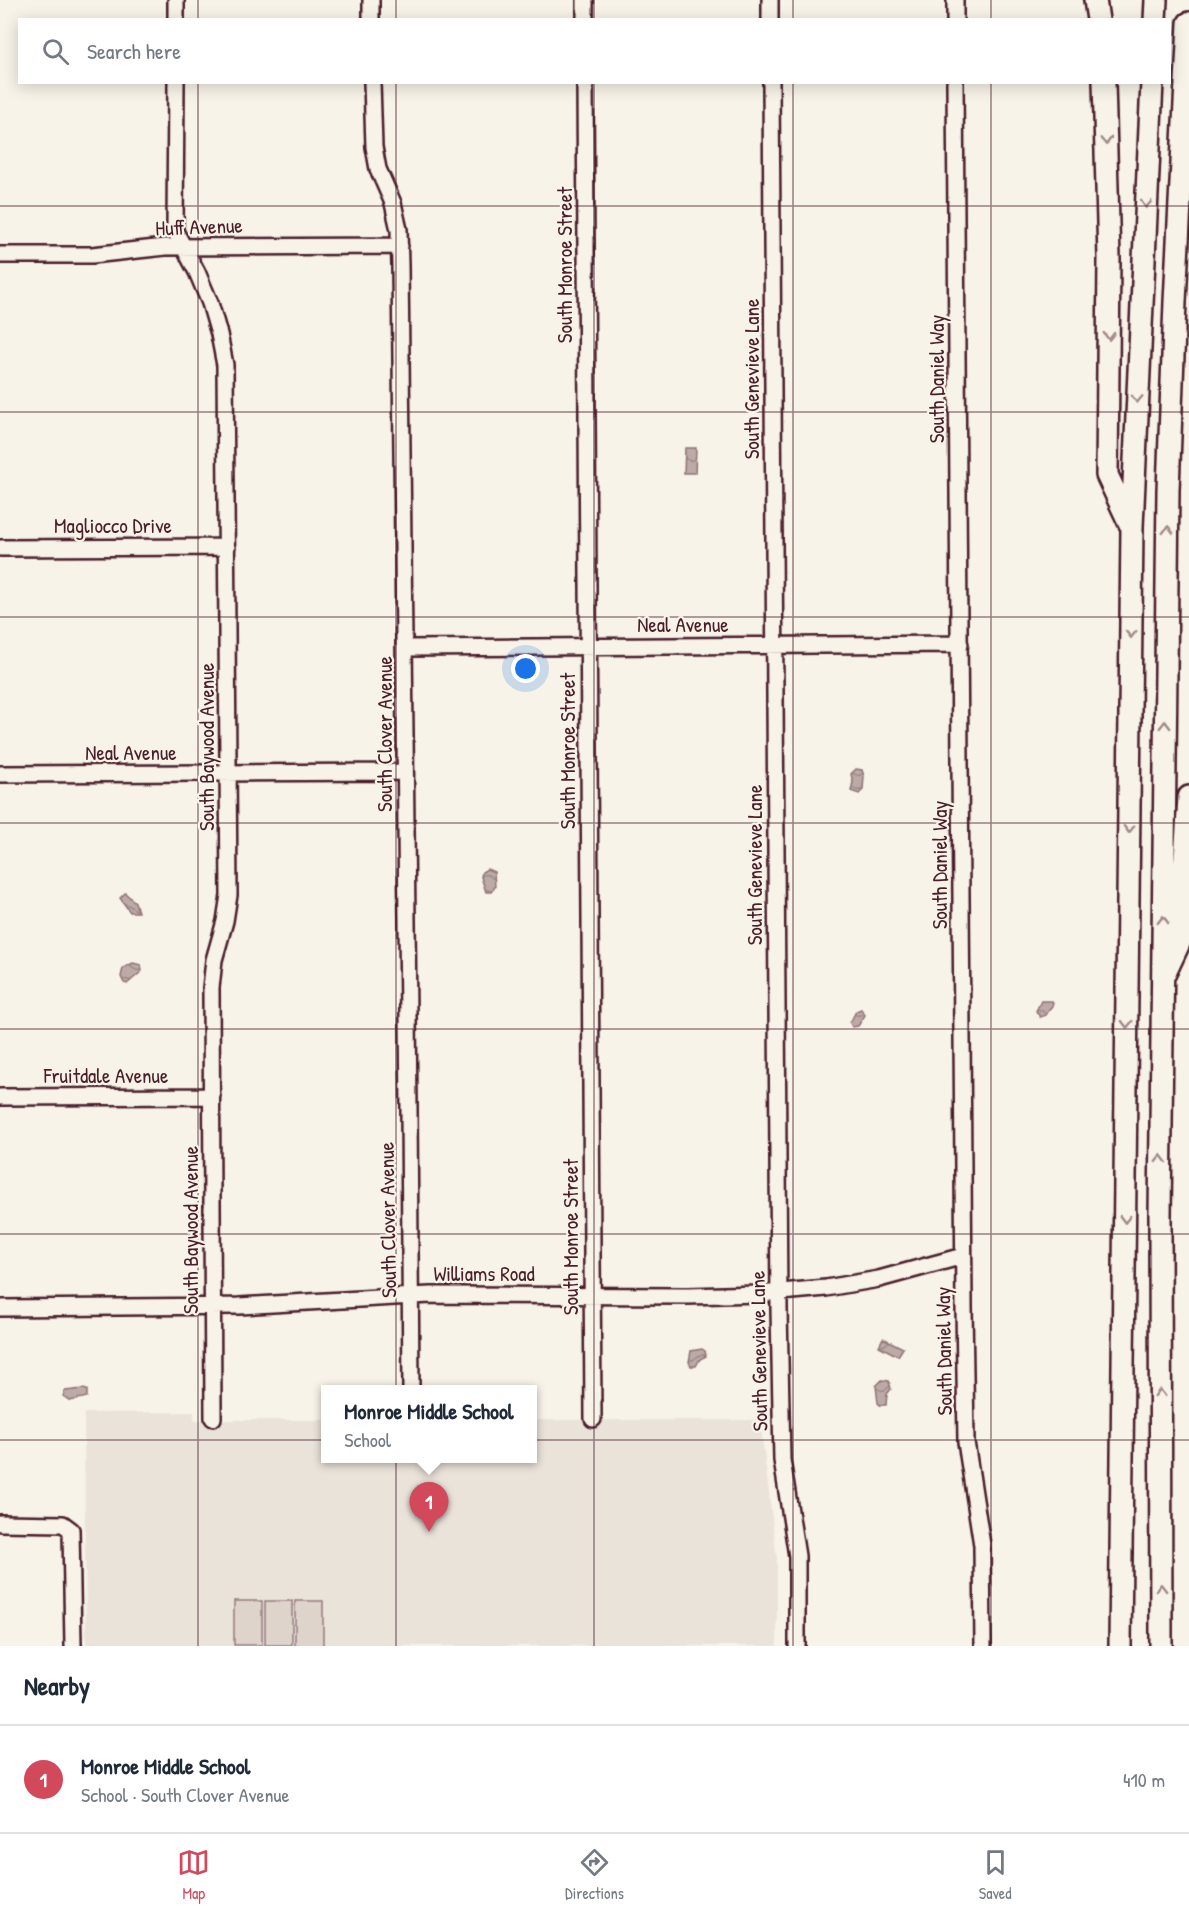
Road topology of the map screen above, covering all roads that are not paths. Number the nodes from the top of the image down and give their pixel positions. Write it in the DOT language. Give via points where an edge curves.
graph roads {
  1 [pos="176,0"];
  2 [pos="371,0"];
  3 [pos="585,0"];
  4 [pos="770,0"];
  5 [pos="955,0"];
  6 [pos="1095,0"];
  7 [pos="1104,0"];
  8 [pos="1156,0"];
  9 [pos="176,18"];
  10 [pos="372,18"];
  11 [pos="585,18"];
  12 [pos="770,18"];
  13 [pos="955,18"];
  14 [pos="1098,18"];
  15 [pos="1103,18"];
  16 [pos="1155,18"];
  17 [pos="1189,23"];
  18 [pos="176,84"];
  19 [pos="372,84"];
  20 [pos="585,84"];
  21 [pos="771,84"];
  22 [pos="955,84"];
  23 [pos="1104,84"];
  24 [pos="1152,84"];
  25 [pos="400,246"];
  26 [pos="184,247"];
  27 [pos="0,255"];
  28 [pos="1132,527"];
  29 [pos="227,547"];
  30 [pos="0,548"];
  31 [pos="960,644"];
  32 [pos="775,645"];
  33 [pos="588,646"];
  34 [pos="407,648"];
  35 [pos="405,772"];
  36 [pos="0,774"];
  37 [pos="227,774"];
  38 [pos="1189,797"];
  39 [pos="1162,979"];
  40 [pos="212,1096"];
  41 [pos="0,1097"];
  42 [pos="963,1256"];
  43 [pos="779,1293"];
  44 [pos="410,1295"];
  45 [pos="593,1295"];
  46 [pos="212,1307"];
  47 [pos="0,1308"];
  48 [pos="411,1385"];
  49 [pos="213,1418"];
  50 [pos="593,1419"];
  51 [pos="0,1523"];
  52 [pos="73,1646"];
  53 [pos="797,1646"];
  54 [pos="983,1646"];
  55 [pos="1120,1646"];
  56 [pos="1161,1646"];
  1 -- 9 [label="street"];
  2 -- 10 [label="street"];
  3 -- 11 [label="street"];
  4 -- 12 [label="street"];
  5 -- 13 [label="street"];
  6 -- 14 [label="highway"];
  7 -- 15 [label="highway"];
  8 -- 16 [label="highway"];
  39 -- 17 [label="highway, one-way" via="1171,396"];
  18 -- 26 [label="street, South Baywood Avenue" via="176,231"];
  19 -- 25 [label="street, South Clover Avenue" via="374,147 378,169 393,202"];
  20 -- 33 [label="street, South Monroe Street"];
  21 -- 32 [label="street, South Genevieve Lane"];
  22 -- 31 [label="street, South Daniel Way"];
  23 -- 28 [label="highway, one-way" via="1109,258 1107,475"];
  24 -- 28 [label="highway, one-way"];
  25 -- 26 [label="street, Huff Avenue"];
  25 -- 34 [label="street, South Clover Avenue"];
  26 -- 27 [label="street, Huff Avenue" via="92,255"];
  26 -- 29 [label="street, South Baywood Avenue" via="210,303 225,365"];
  28 -- 55 [label="highway, one-way"];
  29 -- 30 [label="street, Magliocco Drive"];
  29 -- 37 [label="street, South Baywood Avenue"];
  31 -- 32 [label="street, Neal Avenue"];
  31 -- 42 [label="street, South Daniel Way"];
  32 -- 33 [label="street, Neal Avenue"];
  32 -- 43 [label="street, South Genevieve Lane"];
  33 -- 34 [label="street, Neal Avenue"];
  33 -- 45 [label="street, South Monroe Street"];
  34 -- 35 [label="street, South Clover Avenue"];
  35 -- 37 [label="street, Neal Avenue"];
  35 -- 44 [label="street, South Clover Avenue"];
  36 -- 37 [label="street, Neal Avenue"];
  37 -- 40 [label="street, South Baywood Avenue" via="229,895 211,988"];
  38 -- 39 [label="highway" via="1180,941"];
  56 -- 39 [label="highway, one-way"];
  40 -- 41 [label="street, Fruitdale Avenue"];
  40 -- 46 [label="street, South Baywood Avenue"];
  42 -- 43 [label="street, Williams Road" via="879,1279"];
  42 -- 54 [label="street, South Daniel Way" via="966,1442 982,1545"];
  43 -- 45 [label="street, Williams Road"];
  43 -- 53 [label="street, South Genevieve Lane" via="782,1460 797,1556"];
  44 -- 45 [label="street, Williams Road"];
  44 -- 46 [label="street, Williams Road"];
  44 -- 48 [label="street, South Clover Avenue"];
  45 -- 50 [label="street, South Monroe Street"];
  46 -- 47 [label="street, Williams Road"];
  46 -- 49 [label="street, South Baywood Avenue"];
  51 -- 52 [label="street" via="63,1524 71,1530"];
}
